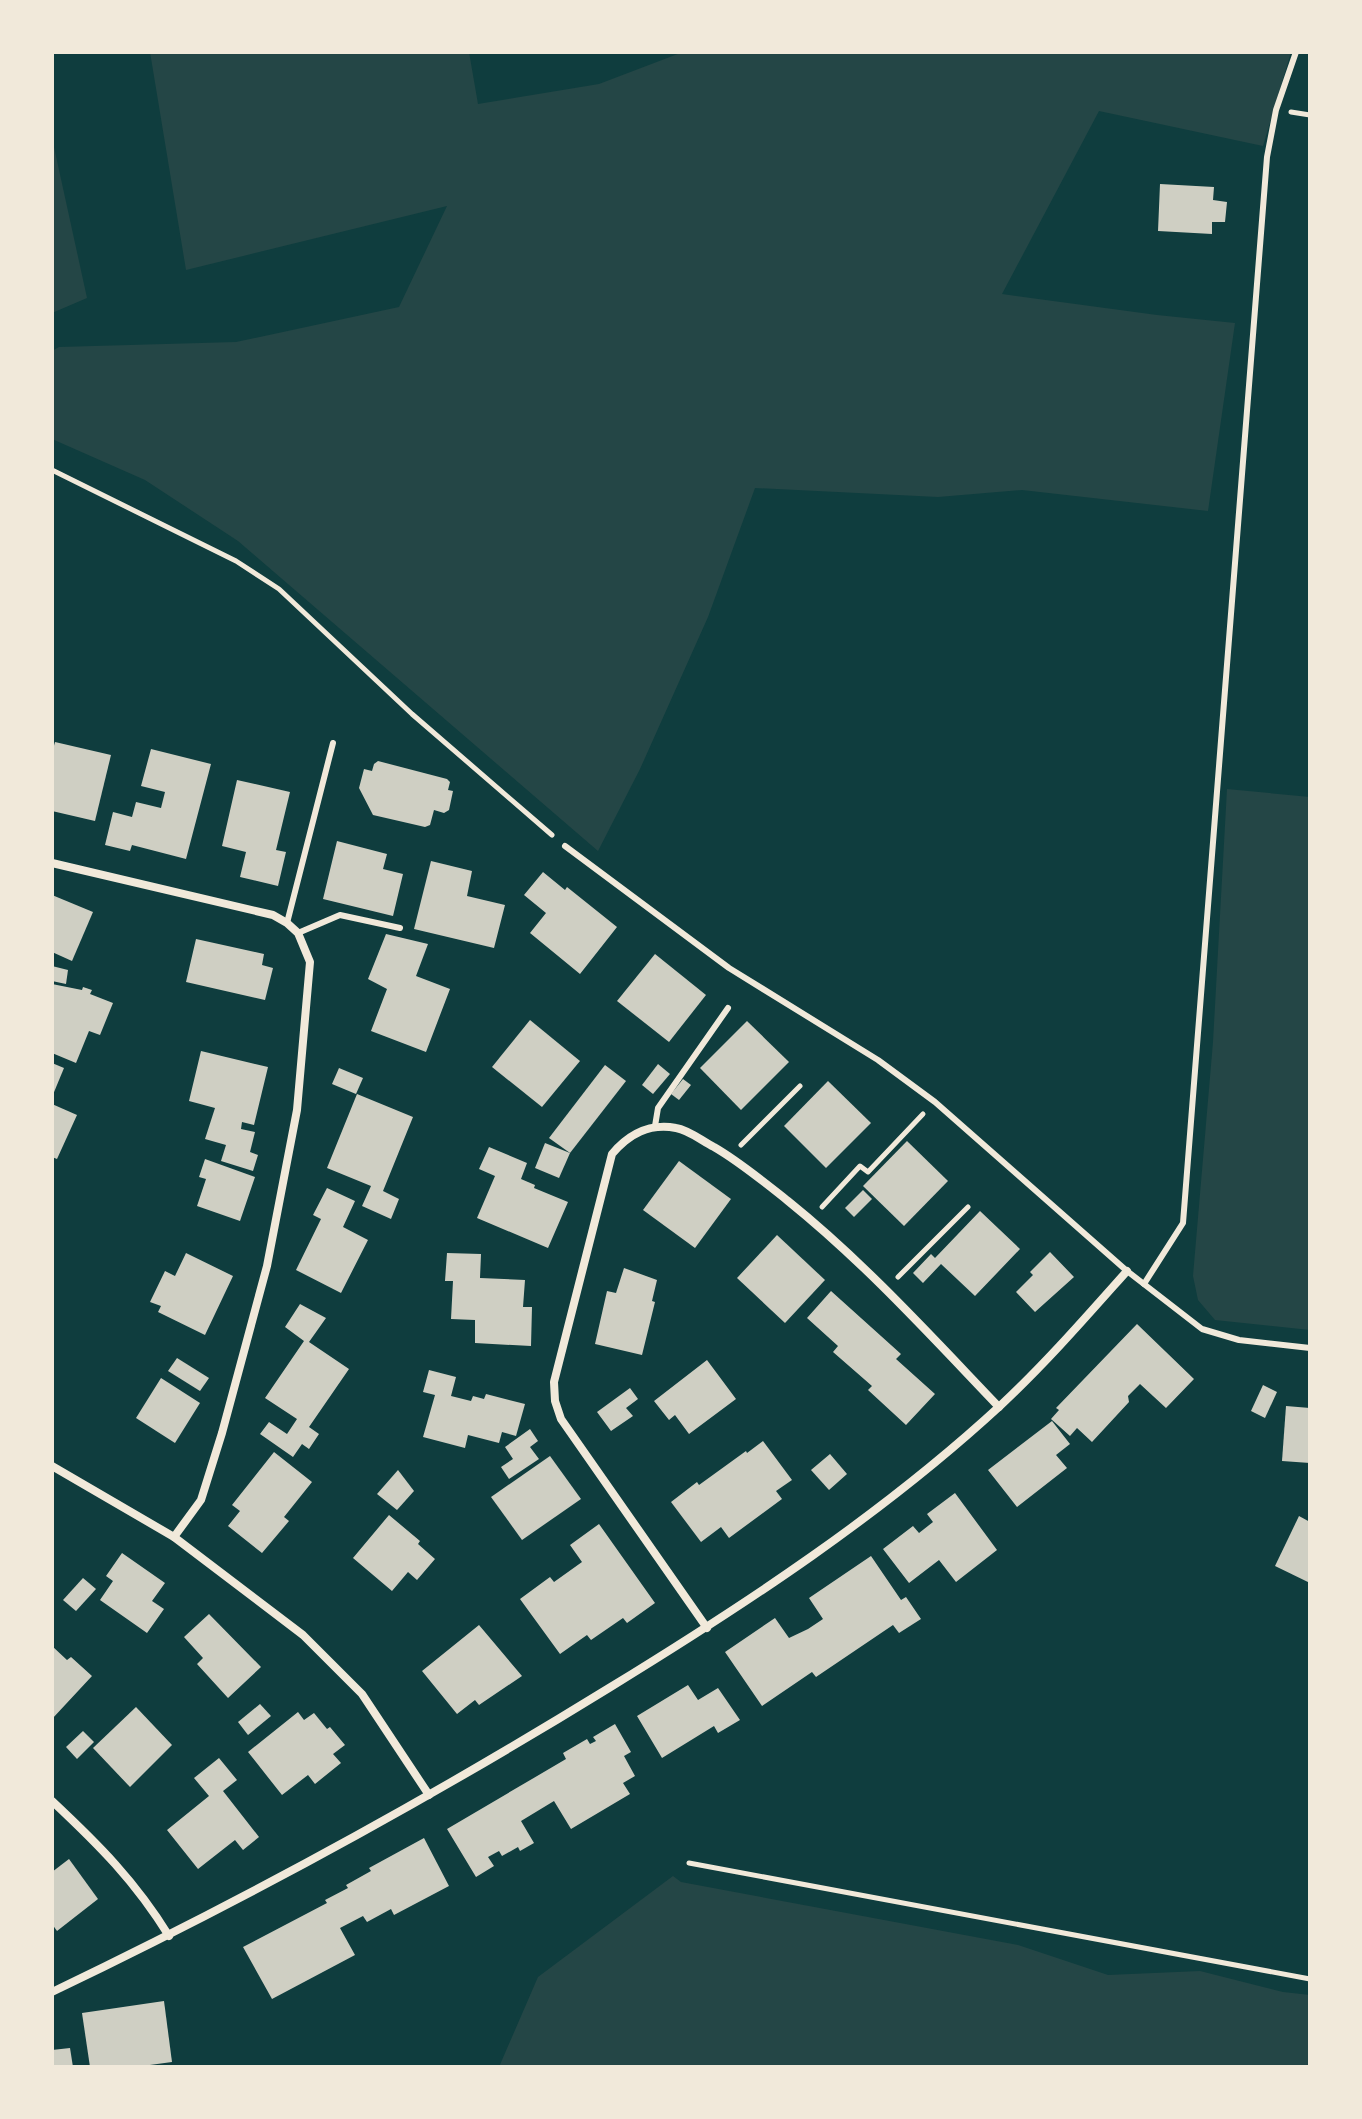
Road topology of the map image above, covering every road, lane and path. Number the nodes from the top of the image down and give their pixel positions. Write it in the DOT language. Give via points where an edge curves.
graph roads {
  1 [pos="1296,52"];
  2 [pos="52,470"];
  3 [pos="333,743"];
  4 [pos="565,846"];
  5 [pos="52,863"];
  6 [pos="287,923"];
  7 [pos="400,928"];
  8 [pos="298,933"];
  9 [pos="728,1008"];
  10 [pos="800,1086"];
  11 [pos="935,1102"];
  12 [pos="655,1126"];
  13 [pos="730,1156"];
  14 [pos="968,1207"];
  15 [pos="810,1219"];
  16 [pos="1127,1271"];
  17 [pos="1144,1284"];
  18 [pos="886,1289"];
  19 [pos="1310,1348"];
  20 [pos="999,1407"];
  21 [pos="52,1466"];
  22 [pos="174,1537"];
  23 [pos="707,1628"];
  24 [pos="429,1795"];
  25 [pos="52,1801"];
  26 [pos="689,1863"];
  27 [pos="169,1936"];
  28 [pos="1310,1979"];
  29 [pos="52,1992"];
  1 -- 17 [label="lane" via="1267,157 1183,1223"];
  2 -- 4 [label="path" via="236,561 279,589 412,714"];
  3 -- 6 [label="lane"];
  4 -- 11 [label="lane" via="729,968 878,1060"];
  5 -- 6 [label="street" via="273,915"];
  6 -- 8 [label="street"];
  7 -- 8 [label="lane" via="340,915"];
  8 -- 22 [label="street" via="310,962 300,1081 267,1266 201,1500"];
  9 -- 12 [label="lane" via="658,1108"];
  10 -- 13 [label="path"];
  11 -- 15 [label="path" via="868,1172 860,1166"];
  11 -- 16 [label="lane"];
  12 -- 13 [label="street" via="679,1128"];
  12 -- 23 [label="street" via="636,1132 612,1154 554,1382 555,1401 561,1419"];
  13 -- 15 [label="street"];
  14 -- 18 [label="path"];
  15 -- 18 [label="street"];
  16 -- 17 [label="lane"];
  16 -- 20 [label="street"];
  17 -- 19 [label="lane" via="1202,1329 1239,1340"];
  18 -- 20 [label="street"];
  20 -- 23 [label="street" via="850,1528"];
  21 -- 22 [label="street"];
  22 -- 24 [label="street" via="336,1665 362,1694"];
  23 -- 24 [label="street"];
  24 -- 27 [label="street"];
  25 -- 27 [label="street" via="127,1875"];
  26 -- 28 [label="path"];
  27 -- 29 [label="street"];
}
